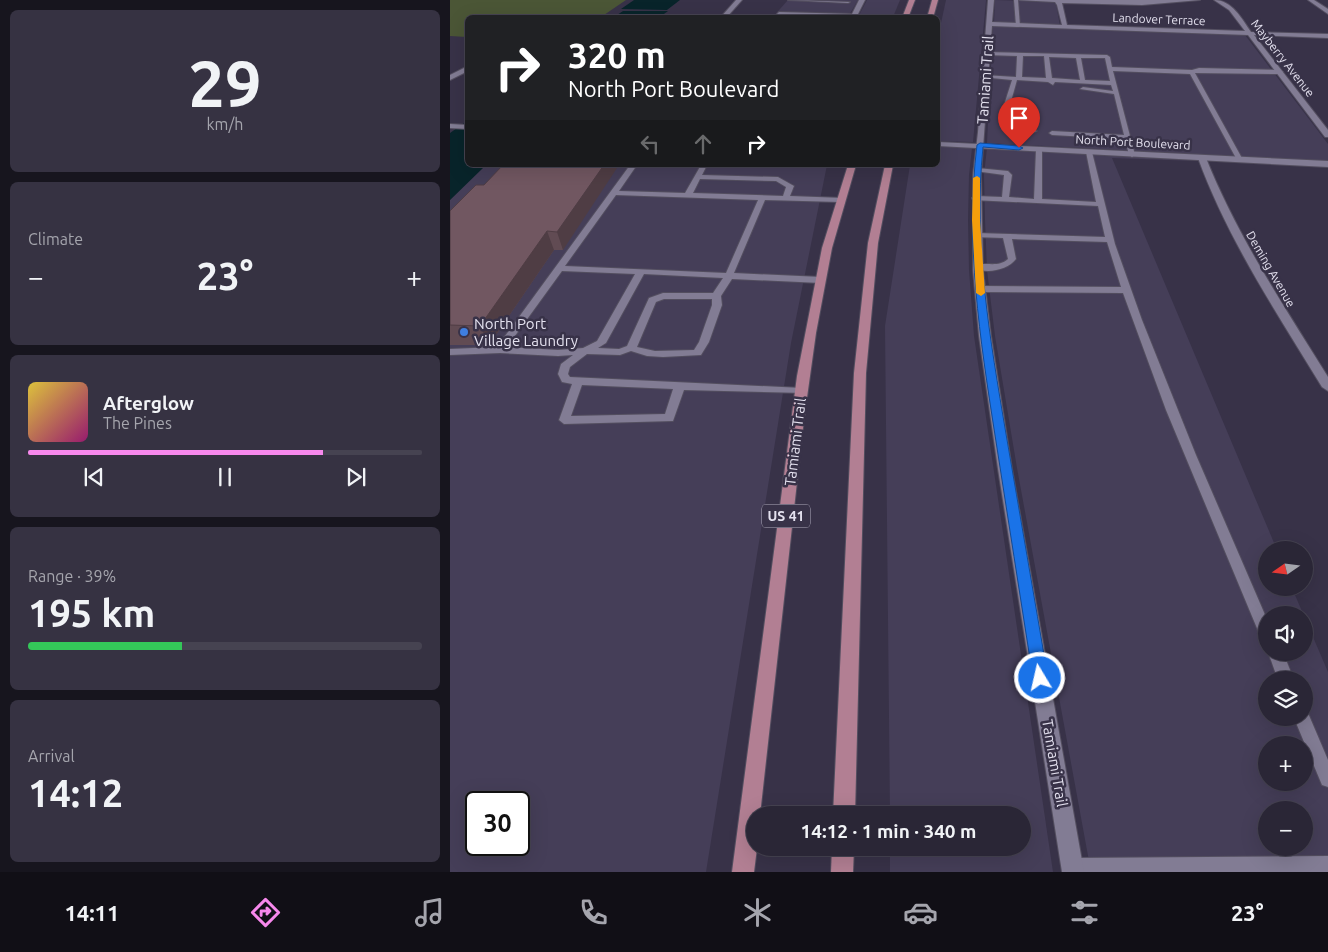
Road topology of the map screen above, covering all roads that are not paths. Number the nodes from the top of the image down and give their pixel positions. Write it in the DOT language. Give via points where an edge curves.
graph roads {
  1 [pos="739,0"];
  2 [pos="790,0"];
  3 [pos="862,0"];
  4 [pos="912,0"];
  5 [pos="935,0"];
  6 [pos="991,0"];
  7 [pos="1016,0"];
  8 [pos="1020,0"];
  9 [pos="1056,0"];
  10 [pos="1197,0"];
  11 [pos="1217,0"];
  12 [pos="1311,0"];
  13 [pos="1116,1"];
  14 [pos="848,2"];
  15 [pos="848,8"];
  16 [pos="858,9"];
  17 [pos="1328,12"];
  18 [pos="725,15"];
  19 [pos="777,15"];
  20 [pos="854,15"];
  21 [pos="906,15"];
  22 [pos="931,15"];
  23 [pos="989,24"];
  24 [pos="1018,26"];
  25 [pos="1066,27"];
  26 [pos="1250,33"];
  27 [pos="1328,36"];
  28 [pos="986,53"];
  29 [pos="1020,54"];
  30 [pos="1046,55"];
  31 [pos="1078,56"];
  32 [pos="1110,69"];
  33 [pos="465,70"];
  34 [pos="1192,72"];
  35 [pos="1280,72"];
  36 [pos="984,77"];
  37 [pos="450,78"];
  38 [pos="1017,79"];
  39 [pos="1048,80"];
  40 [pos="1082,82"];
  41 [pos="1113,83"];
  42 [pos="1067,88"];
  43 [pos="1083,90"];
  44 [pos="1116,93"];
  45 [pos="450,126"];
  46 [pos="465,127"];
  47 [pos="1034,131"];
  48 [pos="1052,133"];
  49 [pos="1328,135"];
  50 [pos="1127,137"];
  51 [pos="940,144"];
  52 [pos="980,145"];
  53 [pos="1039,149"];
  54 [pos="1089,152"];
  55 [pos="1132,154"];
  56 [pos="1202,158"];
  57 [pos="1240,160"];
  58 [pos="1328,164"];
  59 [pos="632,167"];
  60 [pos="703,167"];
  61 [pos="851,167"];
  62 [pos="889,167"];
  63 [pos="977,170"];
  64 [pos="698,177"];
  65 [pos="613,193"];
  66 [pos="688,195"];
  67 [pos="762,197"];
  68 [pos="786,198"];
  69 [pos="976,198"];
  70 [pos="840,200"];
  71 [pos="1005,200"];
  72 [pos="1038,201"];
  73 [pos="1101,204"];
  74 [pos="977,235"];
  75 [pos="1007,236"];
  76 [pos="1111,240"];
  77 [pos="978,267"];
  78 [pos="560,268"];
  79 [pos="641,272"];
  80 [pos="729,276"];
  81 [pos="821,280"];
  82 [pos="980,288"];
  83 [pos="1127,290"];
  84 [pos="716,296"];
  85 [pos="631,348"];
  86 [pos="500,350"];
  87 [pos="585,351"];
  88 [pos="450,352"];
  89 [pos="578,381"];
  90 [pos="680,386"];
  91 [pos="1328,387"];
  92 [pos="802,391"];
  93 [pos="1258,614"];
  94 [pos="1305,726"];
  95 [pos="1328,779"];
  96 [pos="844,806"];
  97 [pos="843,856"];
  98 [pos="1328,865"];
  99 [pos="1073,870"];
  100 [pos="743,872"];
  101 [pos="842,872"];
  1 -- 18 [label="street"];
  2 -- 14 [label="lane"];
  2 -- 19 [label="lane"];
  3 -- 16 [label="street"];
  4 -- 21 [label="main road"];
  5 -- 22 [label="main road"];
  6 -- 23 [label="street, Tamiami Trail"];
  7 -- 24 [label="lane"];
  8 -- 9 [label="street"];
  9 -- 13 [label="street"];
  9 -- 25 [label="street"];
  10 -- 13 [label="street"];
  11 -- 26 [label="street, Mayberry Avenue" via="1227,5"];
  12 -- 17 [label="street"];
  15 -- 16 [label="lane"];
  16 -- 20 [label="street"];
  23 -- 24 [label="street, Landover Terrace"];
  23 -- 28 [label="street, Tamiami Trail"];
  24 -- 25 [label="street, Landover Terrace"];
  25 -- 26 [label="street, Landover Terrace"];
  26 -- 27 [label="street, Landover Terrace"];
  26 -- 35 [label="street, Mayberry Avenue"];
  28 -- 29 [label="lane"];
  28 -- 36 [label="street, Tamiami Trail"];
  29 -- 30 [label="lane"];
  29 -- 38 [label="lane"];
  30 -- 31 [label="lane"];
  30 -- 39 [label="lane"];
  31 -- 32 [label="lane" via="1107,57"];
  31 -- 40 [label="lane"];
  32 -- 34 [label="lane"];
  32 -- 41 [label="lane"];
  33 -- 37 [label="street"];
  34 -- 35 [label="lane"];
  34 -- 57 [label="lane"];
  35 -- 49 [label="street, Mayberry Avenue"];
  36 -- 38 [label="lane"];
  36 -- 52 [label="street, Tamiami Trail"];
  38 -- 39 [label="lane"];
  38 -- 47 [label="lane" via="1007,106 1008,119 1016,126"];
  39 -- 40 [label="lane"];
  39 -- 42 [label="lane"];
  40 -- 41 [label="lane"];
  41 -- 44 [label="lane"];
  43 -- 44 [label="lane"];
  44 -- 50 [label="lane"];
  45 -- 46 [label="street"];
  48 -- 50 [label="lane"];
  50 -- 55 [label="lane"];
  51 -- 52 [label="street, North Port Boulevard"];
  52 -- 53 [label="street, North Port Boulevard"];
  52 -- 63 [label="street, Tamiami Trail"];
  53 -- 54 [label="street, North Port Boulevard"];
  53 -- 72 [label="lane"];
  54 -- 55 [label="street, North Port Boulevard"];
  54 -- 73 [label="lane"];
  55 -- 56 [label="street, North Port Boulevard"];
  56 -- 57 [label="street, North Port Boulevard"];
  56 -- 91 [label="street, Deming Avenue" via="1244,250"];
  57 -- 58 [label="street, North Port Boulevard"];
  59 -- 65 [label="lane"];
  60 -- 64 [label="lane"];
  61 -- 70 [label="main road, Tamiami Trail / US 41"];
  62 -- 96 [label="main road" via="871,258 861,355"];
  63 -- 69 [label="street, Tamiami Trail"];
  63 -- 71 [label="lane" via="1006,172"];
  64 -- 66 [label="lane"];
  64 -- 68 [label="lane" via="778,179 790,186"];
  65 -- 66 [label="lane"];
  65 -- 78 [label="lane"];
  66 -- 67 [label="lane"];
  67 -- 68 [label="lane"];
  67 -- 80 [label="lane"];
  68 -- 70 [label="lane"];
  69 -- 71 [label="lane"];
  69 -- 74 [label="street, Tamiami Trail"];
  70 -- 81 [label="main road, Tamiami Trail / US 41"];
  71 -- 72 [label="lane"];
  72 -- 73 [label="lane"];
  73 -- 76 [label="lane"];
  74 -- 75 [label="lane"];
  74 -- 77 [label="street, Tamiami Trail"];
  75 -- 76 [label="lane"];
  75 -- 77 [label="lane" via="1010,262 1002,267"];
  76 -- 83 [label="lane"];
  77 -- 82 [label="street, Tamiami Trail"];
  78 -- 79 [label="lane"];
  78 -- 86 [label="lane"];
  79 -- 80 [label="lane"];
  79 -- 87 [label="lane" via="601,343"];
  80 -- 81 [label="lane"];
  80 -- 84 [label="lane"];
  81 -- 92 [label="main road, Tamiami Trail / US 41"];
  82 -- 83 [label="lane"];
  82 -- 99 [label="street, Tamiami Trail" via="1005,469"];
  83 -- 93 [label="lane" via="1179,428"];
  84 -- 85 [label="lane" via="663,296 652,300"];
  84 -- 85 [label="lane" via="717,305 697,353 664,354 639,352"];
  85 -- 87 [label="lane" via="620,352"];
  86 -- 87 [label="lane"];
  86 -- 88 [label="lane"];
  87 -- 89 [label="lane" via="565,366 563,374 566,380"];
  89 -- 90 [label="lane"];
  89 -- 90 [label="lane" via="564,420 669,418"];
  90 -- 92 [label="lane"];
  92 -- 100 [label="main road, Tamiami Trail / US 41"];
  94 -- 95 [label="lane"];
  97 -- 101 [label="main road"];
  98 -- 99 [label="lane"];
}
